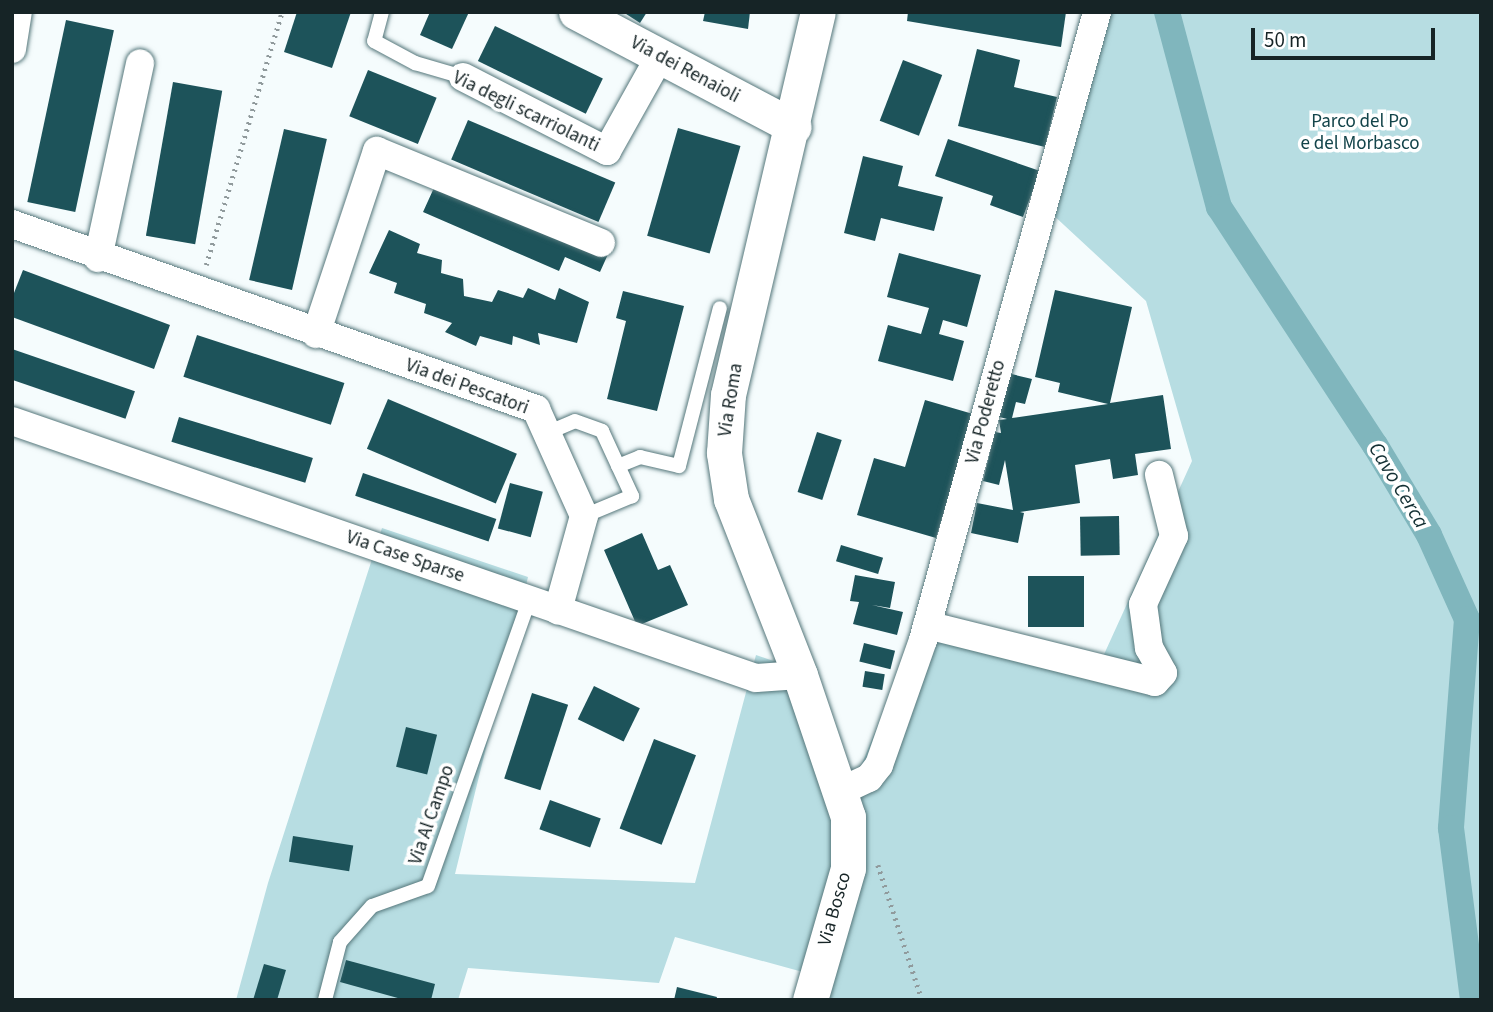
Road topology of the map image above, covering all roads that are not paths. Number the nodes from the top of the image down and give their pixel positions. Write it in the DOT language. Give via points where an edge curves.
graph roads {
  1 [pos="18,12"];
  2 [pos="382,12"];
  3 [pos="576,12"];
  4 [pos="818,12"];
  5 [pos="1097,12"];
  6 [pos="12,48"];
  7 [pos="660,56"];
  8 [pos="140,63"];
  9 [pos="463,77"];
  10 [pos="794,127"];
  11 [pos="12,224"];
  12 [pos="601,243"];
  13 [pos="98,257"];
  14 [pos="720,308"];
  15 [pos="316,334"];
  16 [pos="12,421"];
  17 [pos="547,433"];
  18 [pos="618,466"];
  19 [pos="1159,475"];
  20 [pos="584,516"];
  21 [pos="528,600"];
  22 [pos="558,610"];
  23 [pos="927,625"];
  24 [pos="800,675"];
  25 [pos="845,804"];
  26 [pos="325,1000"];
  27 [pos="810,1000"];
  1 -- 6 [label="street"];
  2 -- 9 [label="lane, Via degli scarriolanti" via="374,41 415,63"];
  3 -- 7 [label="street, Via dei Renaioli"];
  4 -- 10 [label="street, Via Roma"];
  5 -- 23 [label="street, Via Poderetto"];
  7 -- 9 [label="street, Via degli scarriolanti" via="607,151"];
  7 -- 10 [label="street, Via dei Renaioli"];
  8 -- 13 [label="street"];
  10 -- 24 [label="street, Via Roma" via="728,395 723,453 731,499"];
  11 -- 13 [label="street, Via dei Pescatori"];
  12 -- 15 [label="street" via="377,151"];
  13 -- 15 [label="street, Via dei Pescatori"];
  14 -- 18 [label="lane" via="678,466 640,457"];
  15 -- 17 [label="street, Via dei Pescatori" via="536,409"];
  16 -- 21 [label="street, Via Case Sparse"];
  17 -- 18 [label="lane" via="575,421 602,431"];
  17 -- 20 [label="street, Via dei Pescatori"];
  18 -- 20 [label="lane" via="632,496"];
  19 -- 23 [label="street" via="1174,536 1143,604 1149,648 1163,673 1155,682"];
  20 -- 22 [label="street"];
  21 -- 22 [label="street, Via Case Sparse"];
  21 -- 26 [label="lane, Via Al Campo" via="428,886 372,906 340,942"];
  22 -- 24 [label="street, Via Case Sparse" via="756,678"];
  23 -- 25 [label="street, Via Poderetto" via="879,765"];
  24 -- 25 [label="street, Via Roma"];
  25 -- 27 [label="street, Via Bosco" via="848,868"];
}
